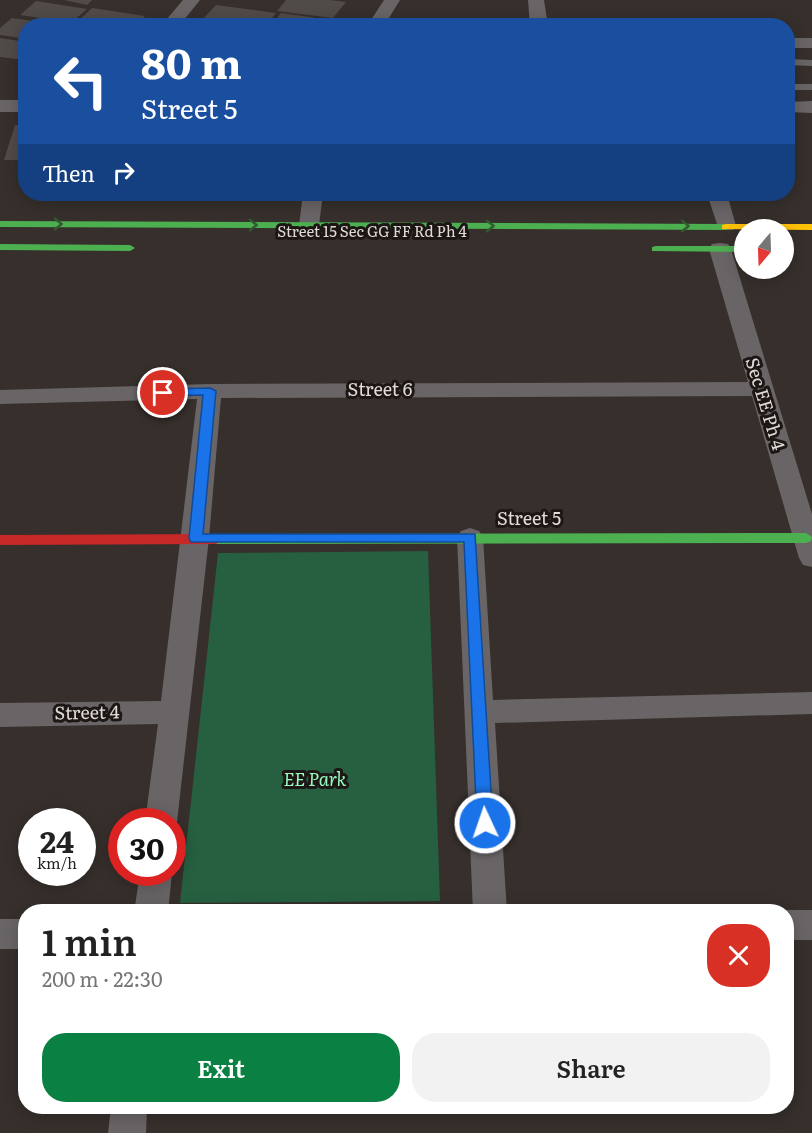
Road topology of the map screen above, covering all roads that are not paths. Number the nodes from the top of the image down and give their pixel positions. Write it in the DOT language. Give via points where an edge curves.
graph roads {
  1 [pos="192,0"];
  2 [pos="392,0"];
  3 [pos="536,0"];
  4 [pos="176,18"];
  5 [pos="380,18"];
  6 [pos="538,18"];
  7 [pos="795,43"];
  8 [pos="812,43"];
  9 [pos="795,62"];
  10 [pos="812,63"];
  11 [pos="795,87"];
  12 [pos="812,87"];
  13 [pos="0,106"];
  14 [pos="18,106"];
  15 [pos="795,107"];
  16 [pos="812,107"];
  17 [pos="312,201"];
  18 [pos="719,201"];
  19 [pos="0,224"];
  20 [pos="309,225"];
  21 [pos="726,226"];
  22 [pos="812,227"];
  23 [pos="0,247"];
  24 [pos="144,248"];
  25 [pos="636,249"];
  26 [pos="720,249"];
  27 [pos="734,249"];
  28 [pos="760,389"];
  29 [pos="210,391"];
  30 [pos="0,397"];
  31 [pos="470,537"];
  32 [pos="196,538"];
  33 [pos="0,540"];
  34 [pos="809,548"];
  35 [pos="812,703"];
  36 [pos="174,712"];
  37 [pos="479,712"];
  38 [pos="0,715"];
  39 [pos="163,808"];
  40 [pos="154,886"];
  41 [pos="152,904"];
  42 [pos="490,904"];
  43 [pos="794,925"];
  44 [pos="812,925"];
  45 [pos="0,934"];
  46 [pos="18,934"];
  47 [pos="128,1114"];
  48 [pos="126,1133"];
  1 -- 4 [label="street"];
  2 -- 5 [label="street"];
  3 -- 6 [label="street"];
  7 -- 8 [label="street"];
  9 -- 10 [label="lane"];
  11 -- 12 [label="lane"];
  13 -- 14 [label="street"];
  15 -- 16 [label="street"];
  17 -- 20 [label="street"];
  18 -- 21 [label="street"];
  19 -- 20 [label="main road, one-way"];
  20 -- 21 [label="main road, one-way"];
  21 -- 22 [label="main road"];
  23 -- 24 [label="main road"];
  25 -- 26 [label="main road"];
  26 -- 27 [label="main road"];
  26 -- 28 [label="street, Sec EE Ph 4"];
  28 -- 29 [label="street, Street 6"];
  28 -- 34 [label="street, Sec EE Ph 4"];
  29 -- 30 [label="street, Street 6"];
  29 -- 32 [label="street"];
  31 -- 32 [label="main road, Street 5"];
  31 -- 34 [label="main road, Street 5"];
  31 -- 37 [label="street"];
  32 -- 33 [label="main road, Street 5"];
  32 -- 36 [label="street"];
  35 -- 37 [label="street"];
  36 -- 38 [label="street, Street 4"];
  36 -- 39 [label="street"];
  37 -- 42 [label="street"];
  40 -- 41 [label="street"];
  43 -- 44 [label="street"];
  45 -- 46 [label="street"];
  47 -- 48 [label="street"];
}
